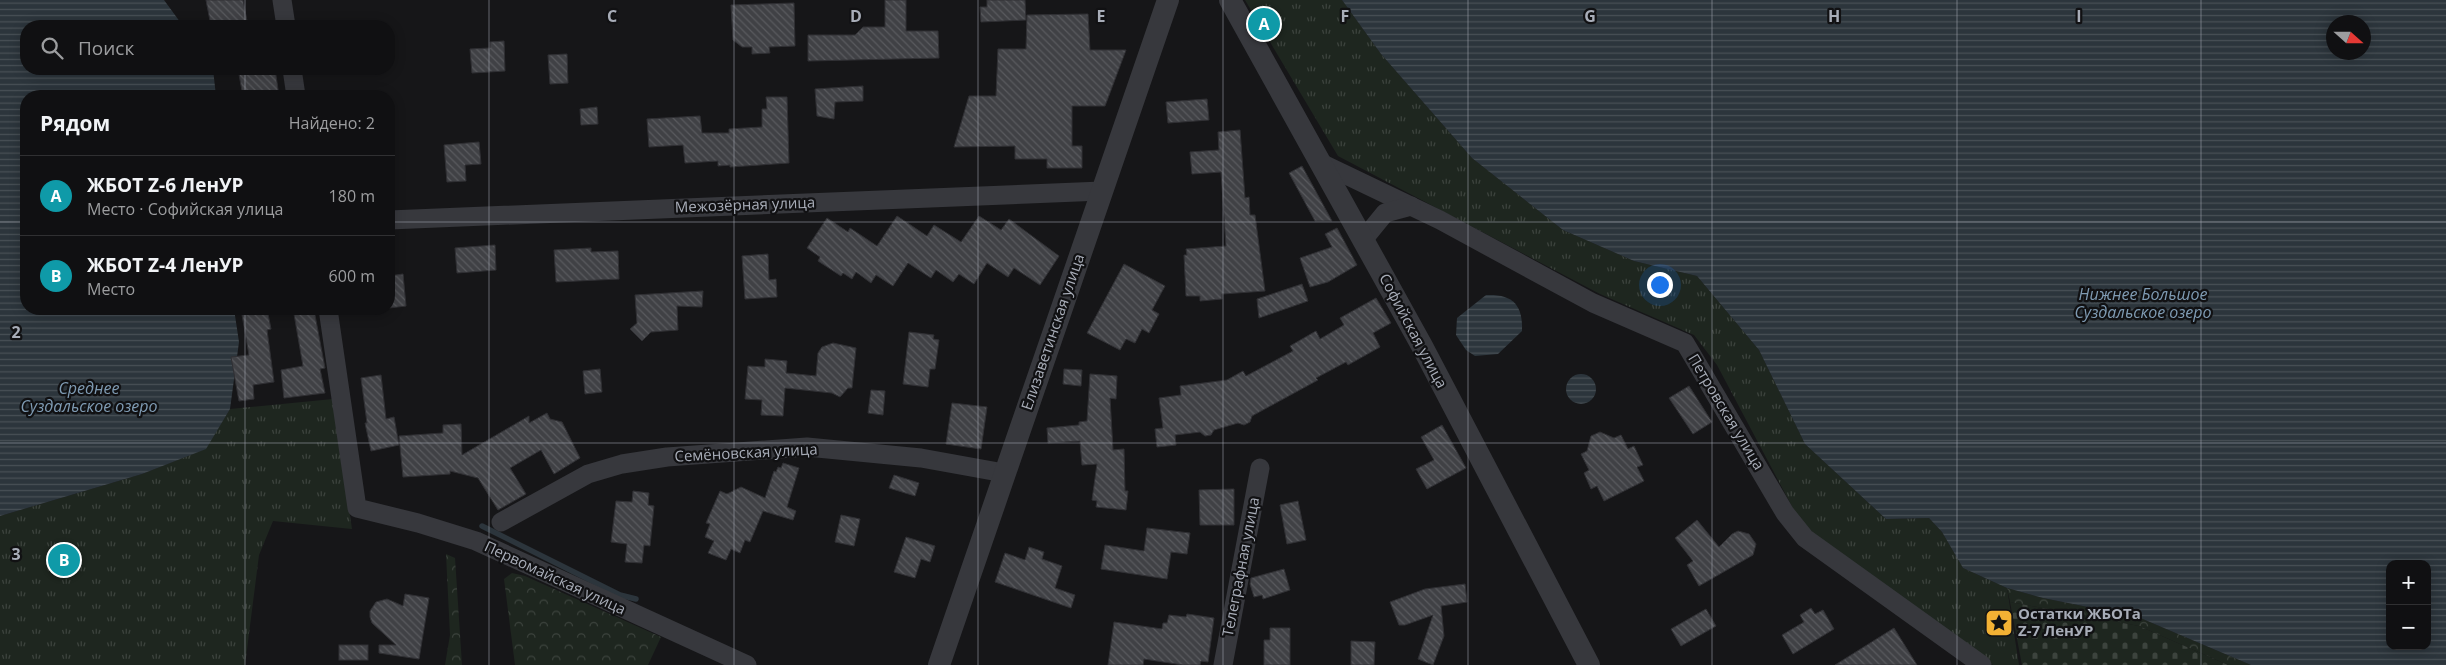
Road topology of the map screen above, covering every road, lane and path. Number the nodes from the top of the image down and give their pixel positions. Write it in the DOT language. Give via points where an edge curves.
graph roads {
  1 [pos="282,0"];
  2 [pos="1229,2"];
  3 [pos="1170,5"];
  4 [pos="285,20"];
  5 [pos="293,75"];
  6 [pos="295,90"];
  7 [pos="1321,163"];
  8 [pos="1102,191"];
  9 [pos="1411,206"];
  10 [pos="395,220"];
  11 [pos="1364,240"];
  12 [pos="329,315"];
  13 [pos="1260,468"];
  14 [pos="1004,473"];
  15 [pos="501,522"];
  16 [pos="747,665"];
  17 [pos="939,665"];
  18 [pos="1223,665"];
  19 [pos="1589,665"];
  20 [pos="1982,665"];
  1 -- 4 [label="street"];
  2 -- 7 [label="street, Софийская улица"];
  3 -- 8 [label="street, Елизаветинская улица"];
  5 -- 6 [label="street"];
  7 -- 9 [label="street, Петровская улица"];
  7 -- 11 [label="street, Софийская улица"];
  8 -- 10 [label="street, Межозёрная улица"];
  8 -- 14 [label="street, Елизаветинская улица"];
  9 -- 11 [label="street" via="1385,213"];
  9 -- 20 [label="street, Петровская улица" via="1593,304 1685,343 1785,513 1805,538"];
  11 -- 19 [label="street, Софийская улица"];
  12 -- 16 [label="street, Первомайская улица" via="357,508 476,541"];
  13 -- 18 [label="street, Телеграфная улица"];
  14 -- 15 [label="street, Семёновская улица" via="921,458 807,447 668,457 622,464 588,474"];
  14 -- 17 [label="street, Елизаветинская улица"];
}
